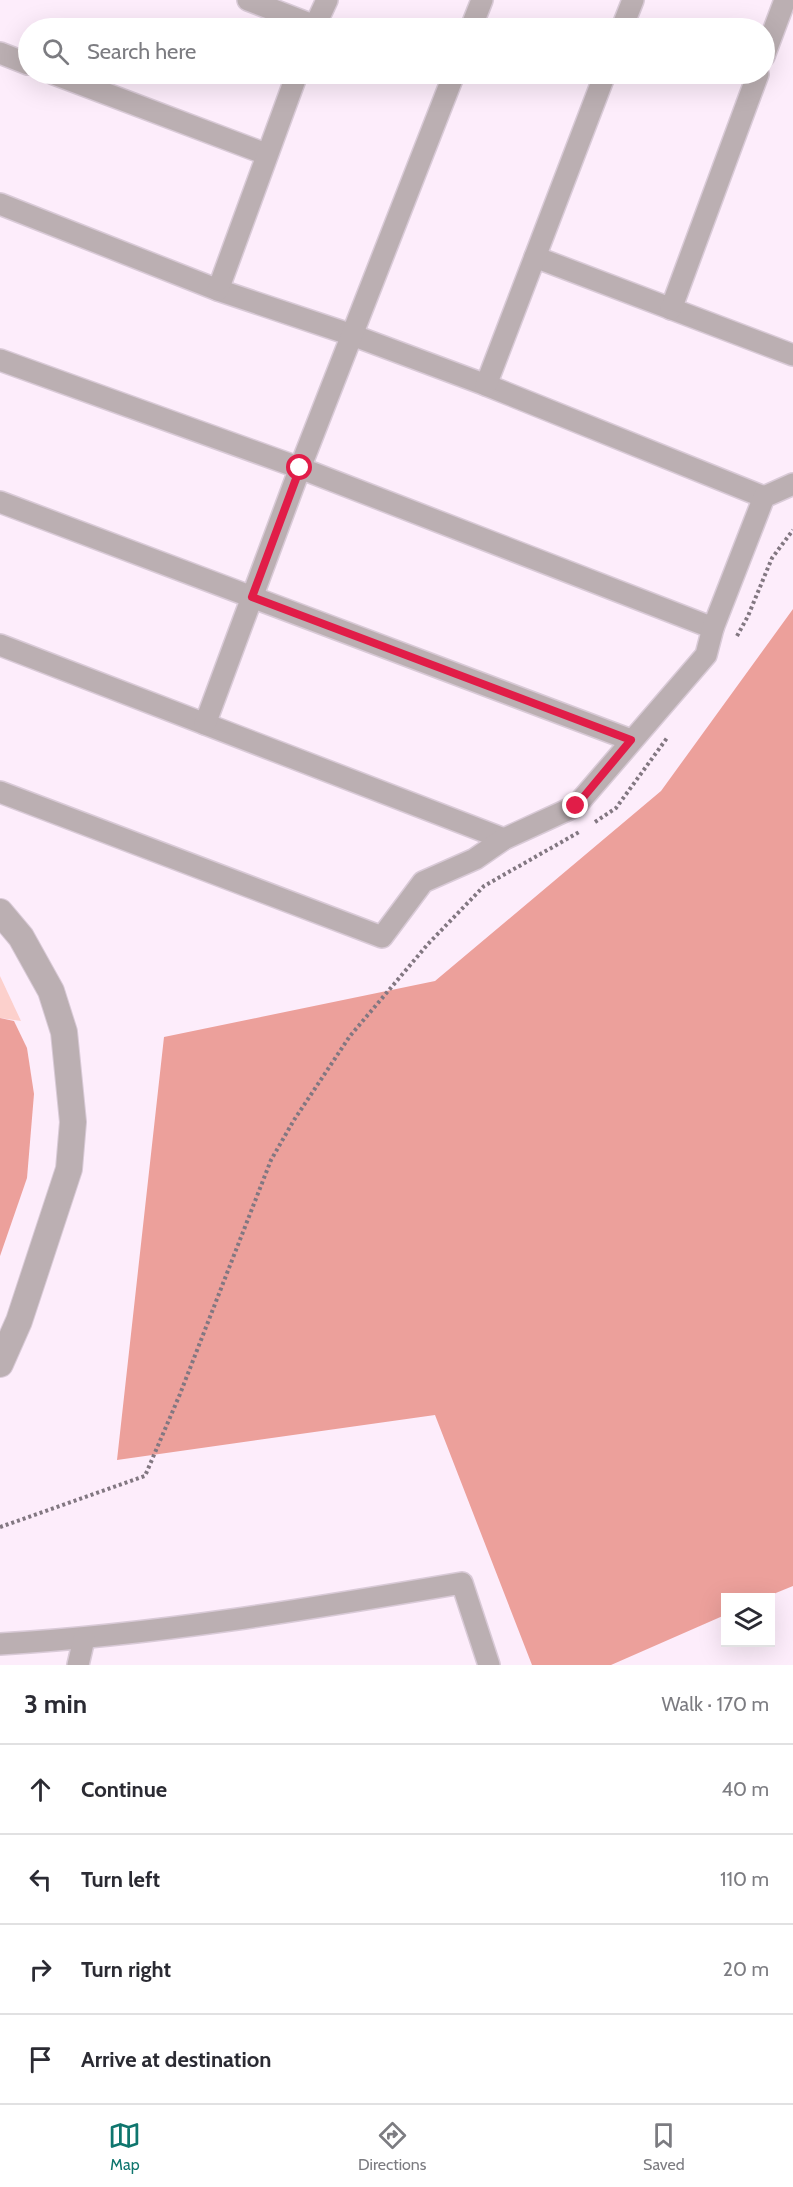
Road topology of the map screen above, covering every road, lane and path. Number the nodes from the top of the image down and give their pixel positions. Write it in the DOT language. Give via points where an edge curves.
graph roads {
  1 [pos="248,0"];
  2 [pos="327,0"];
  3 [pos="482,0"];
  4 [pos="633,0"];
  5 [pos="785,0"];
  6 [pos="293,18"];
  7 [pos="319,18"];
  8 [pos="475,18"];
  9 [pos="626,18"];
  10 [pos="775,28"];
  11 [pos="0,53"];
  12 [pos="18,60"];
  13 [pos="81,84"];
  14 [pos="293,84"];
  15 [pos="450,84"];
  16 [pos="601,84"];
  17 [pos="754,84"];
  18 [pos="267,154"];
  19 [pos="0,204"];
  20 [pos="535,257"];
  21 [pos="218,290"];
  22 [pos="671,309"];
  23 [pos="352,335"];
  24 [pos="793,355"];
  25 [pos="0,360"];
  26 [pos="486,385"];
  27 [pos="300,468"];
  28 [pos="793,484"];
  29 [pos="764,497"];
  30 [pos="0,502"];
  31 [pos="793,530"];
  32 [pos="252,597"];
  33 [pos="713,628"];
  34 [pos="0,645"];
  35 [pos="731,646"];
  36 [pos="205,724"];
  37 [pos="671,734"];
  38 [pos="631,740"];
  39 [pos="0,792"];
  40 [pos="504,839"];
  41 [pos="0,912"];
  42 [pos="0,1364"];
  43 [pos="0,1527"];
  44 [pos="84,1639"];
  45 [pos="0,1644"];
  46 [pos="78,1665"];
  47 [pos="489,1665"];
  1 -- 6 [label="street"];
  2 -- 7 [label="street"];
  3 -- 8 [label="street"];
  4 -- 9 [label="street"];
  5 -- 10 [label="street"];
  11 -- 12 [label="street"];
  13 -- 18 [label="street"];
  14 -- 18 [label="street"];
  15 -- 23 [label="street"];
  16 -- 20 [label="street"];
  17 -- 22 [label="street"];
  18 -- 21 [label="street"];
  19 -- 21 [label="street"];
  20 -- 22 [label="street"];
  20 -- 26 [label="street"];
  21 -- 23 [label="street"];
  22 -- 24 [label="street"];
  23 -- 26 [label="street"];
  23 -- 27 [label="street"];
  25 -- 27 [label="street"];
  26 -- 29 [label="street"];
  27 -- 32 [label="street"];
  27 -- 33 [label="street"];
  28 -- 29 [label="street"];
  29 -- 33 [label="street"];
  30 -- 32 [label="street"];
  31 -- 35 [label="path" via="772,558"];
  32 -- 36 [label="street"];
  32 -- 38 [label="street"];
  33 -- 38 [label="street" via="706,655"];
  34 -- 36 [label="street"];
  36 -- 40 [label="street"];
  37 -- 43 [label="path" via="616,808 573,837 484,886 350,1036 271,1160 145,1476"];
  38 -- 40 [label="street" via="576,806"];
  39 -- 40 [label="street" via="382,936 423,882 475,859"];
  41 -- 42 [label="street" via="21,937 51,991 64,1032 73,1122 69,1169 19,1321"];
  44 -- 45 [label="street"];
  44 -- 46 [label="street"];
  44 -- 47 [label="street" via="279,1614 462,1583"];
}
